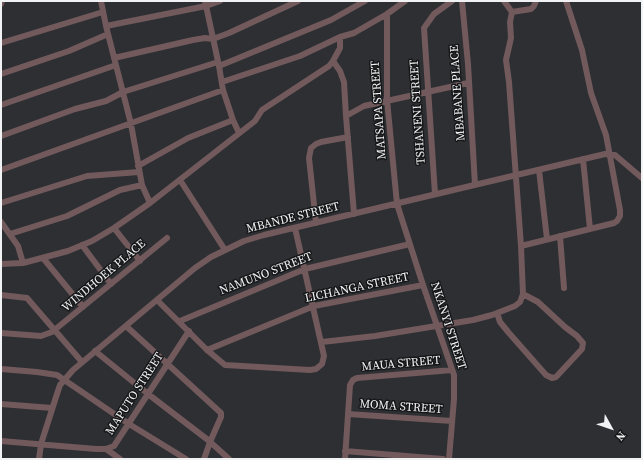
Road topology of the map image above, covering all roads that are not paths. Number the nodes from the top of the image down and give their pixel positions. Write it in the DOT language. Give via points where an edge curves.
graph roads {
  1 [pos="2,1"];
  2 [pos="101,1"];
  3 [pos="220,1"];
  4 [pos="298,1"];
  5 [pos="365,1"];
  6 [pos="405,1"];
  7 [pos="452,1"];
  8 [pos="462,1"];
  9 [pos="504,1"];
  10 [pos="536,1"];
  11 [pos="566,1"];
  12 [pos="1,4"];
  13 [pos="205,4"];
  14 [pos="102,12"];
  15 [pos="512,12"];
  16 [pos="387,14"];
  17 [pos="106,26"];
  18 [pos="108,34"];
  19 [pos="340,37"];
  20 [pos="213,39"];
  21 [pos="1,43"];
  22 [pos="333,61"];
  23 [pos="115,62"];
  24 [pos="219,64"];
  25 [pos="1,74"];
  26 [pos="222,82"];
  27 [pos="468,83"];
  28 [pos="223,90"];
  29 [pos="428,91"];
  30 [pos="123,92"];
  31 [pos="387,100"];
  32 [pos="1,106"];
  33 [pos="346,116"];
  34 [pos="233,120"];
  35 [pos="131,124"];
  36 [pos="239,133"];
  37 [pos="1,136"];
  38 [pos="348,137"];
  39 [pos="610,154"];
  40 [pos="583,159"];
  41 [pos="139,169"];
  42 [pos="1,170"];
  43 [pos="539,170"];
  44 [pos="516,176"];
  45 [pos="642,178"];
  46 [pos="180,180"];
  47 [pos="142,185"];
  48 [pos="476,185"];
  49 [pos="435,194"];
  50 [pos="1,203"];
  51 [pos="150,203"];
  52 [pos="397,204"];
  53 [pos="354,214"];
  54 [pos="1,222"];
  55 [pos="316,223"];
  56 [pos="114,228"];
  57 [pos="296,228"];
  58 [pos="590,229"];
  59 [pos="10,234"];
  60 [pos="560,236"];
  61 [pos="167,238"];
  62 [pos="547,239"];
  63 [pos="410,244"];
  64 [pos="82,245"];
  65 [pos="521,246"];
  66 [pos="225,250"];
  67 [pos="43,258"];
  68 [pos="140,260"];
  69 [pos="23,263"];
  70 [pos="1,264"];
  71 [pos="305,269"];
  72 [pos="111,284"];
  73 [pos="423,285"];
  74 [pos="564,288"];
  75 [pos="523,294"];
  76 [pos="1,295"];
  77 [pos="157,300"];
  78 [pos="314,306"];
  79 [pos="83,307"];
  80 [pos="497,313"];
  81 [pos="180,321"];
  82 [pos="126,326"];
  83 [pos="437,326"];
  84 [pos="56,330"];
  85 [pos="189,331"];
  86 [pos="1,333"];
  87 [pos="322,342"];
  88 [pos="208,350"];
  89 [pos="95,351"];
  90 [pos="82,362"];
  91 [pos="168,364"];
  92 [pos="1,369"];
  93 [pos="452,370"];
  94 [pos="64,380"];
  95 [pos="148,394"];
  96 [pos="1,404"];
  97 [pos="52,408"];
  98 [pos="348,414"];
  99 [pos="452,421"];
  100 [pos="129,424"];
  101 [pos="1,441"];
  102 [pos="210,442"];
  103 [pos="41,444"];
  104 [pos="106,449"];
  105 [pos="345,451"];
  106 [pos="39,459"];
  107 [pos="120,459"];
  108 [pos="186,459"];
  109 [pos="204,459"];
  110 [pos="229,459"];
  111 [pos="345,459"];
  112 [pos="443,459"];
  113 [pos="449,459"];
  1 -- 12 [label="street"];
  2 -- 14 [label="street"];
  3 -- 13 [label="street"];
  4 -- 20 [label="street"];
  5 -- 24 [label="street" via="331,20"];
  6 -- 16 [label="street"];
  7 -- 29 [label="street, TSHANENI STREET" via="434,14 424,28"];
  8 -- 27 [label="street, MBABANE PLACE"];
  9 -- 15 [label="street"];
  10 -- 15 [label="street" via="531,9"];
  11 -- 39 [label="street"];
  13 -- 17 [label="street"];
  13 -- 20 [label="street"];
  14 -- 17 [label="street"];
  14 -- 21 [label="street"];
  15 -- 44 [label="street" via="511,38 506,60"];
  16 -- 19 [label="street" via="354,33"];
  16 -- 31 [label="street, MATSAPA STREET"];
  17 -- 18 [label="street"];
  18 -- 23 [label="street"];
  18 -- 25 [label="street"];
  19 -- 22 [label="street" via="341,45"];
  19 -- 26 [label="street" via="300,56"];
  20 -- 23 [label="street" via="193,40"];
  20 -- 24 [label="street"];
  22 -- 33 [label="street" via="344,82"];
  22 -- 36 [label="street" via="262,110 255,121"];
  23 -- 30 [label="street"];
  23 -- 32 [label="street"];
  24 -- 26 [label="street"];
  24 -- 30 [label="street"];
  26 -- 28 [label="street"];
  27 -- 29 [label="street"];
  27 -- 48 [label="street, MBABANE PLACE"];
  28 -- 34 [label="street"];
  28 -- 35 [label="street"];
  29 -- 31 [label="street"];
  29 -- 49 [label="street, TSHANENI STREET"];
  30 -- 35 [label="street"];
  30 -- 37 [label="street" via="106,101 75,109"];
  31 -- 33 [label="street" via="364,106"];
  31 -- 52 [label="street, MATSAPA STREET"];
  33 -- 38 [label="street"];
  34 -- 36 [label="street"];
  34 -- 41 [label="street" via="188,138"];
  35 -- 41 [label="street"];
  35 -- 42 [label="street"];
  36 -- 46 [label="street"];
  38 -- 53 [label="street"];
  38 -- 55 [label="street" via="321,142 311,148 309,158"];
  39 -- 40 [label="street, MBANDE STREET"];
  39 -- 45 [label="street" via="615,155"];
  39 -- 58 [label="street" via="620,216 614,223"];
  40 -- 43 [label="street, MBANDE STREET"];
  40 -- 58 [label="street"];
  41 -- 47 [label="street"];
  41 -- 50 [label="street" via="87,176"];
  43 -- 44 [label="street, MBANDE STREET"];
  43 -- 62 [label="street"];
  44 -- 48 [label="street, MBANDE STREET"];
  44 -- 65 [label="street"];
  46 -- 51 [label="street"];
  46 -- 66 [label="street"];
  47 -- 51 [label="street"];
  47 -- 59 [label="street" via="120,190 67,216"];
  48 -- 49 [label="street, MBANDE STREET"];
  49 -- 52 [label="street, MBANDE STREET"];
  51 -- 56 [label="street"];
  52 -- 53 [label="street, MBANDE STREET"];
  52 -- 63 [label="street, NKANYI STREET"];
  53 -- 55 [label="street, MBANDE STREET"];
  54 -- 59 [label="street"];
  55 -- 57 [label="street, MBANDE STREET"];
  56 -- 64 [label="street"];
  56 -- 68 [label="street"];
  57 -- 66 [label="street, MBANDE STREET" via="254,238"];
  57 -- 71 [label="street"];
  58 -- 60 [label="street"];
  59 -- 69 [label="street" via="20,251"];
  60 -- 62 [label="street"];
  60 -- 74 [label="street"];
  61 -- 68 [label="street, WINDHOEK PLACE"];
  62 -- 65 [label="street"];
  63 -- 71 [label="street, NAMUNO STREET"];
  63 -- 73 [label="street, NKANYI STREET"];
  64 -- 67 [label="street"];
  64 -- 72 [label="street"];
  65 -- 75 [label="street"];
  66 -- 77 [label="street, MBANDE STREET" via="203,262"];
  67 -- 69 [label="street"];
  67 -- 79 [label="street"];
  68 -- 72 [label="street, WINDHOEK PLACE"];
  69 -- 70 [label="street"];
  71 -- 78 [label="street"];
  71 -- 81 [label="street, NAMUNO STREET"];
  72 -- 79 [label="street, WINDHOEK PLACE"];
  73 -- 78 [label="street, LICHANGA STREET"];
  73 -- 83 [label="street, NKANYI STREET"];
  75 -- 80 [label="street" via="515,306"];
  75 -- 80 [label="street" via="538,302 583,343 582,349 556,376 552,378 546,375 500,322"];
  76 -- 84 [label="street" via="27,298"];
  77 -- 81 [label="street"];
  77 -- 82 [label="street, MBANDE STREET"];
  78 -- 87 [label="street"];
  78 -- 88 [label="street, LICHANGA STREET"];
  79 -- 84 [label="street, WINDHOEK PLACE"];
  80 -- 83 [label="street"];
  81 -- 85 [label="street"];
  82 -- 89 [label="street, MBANDE STREET"];
  82 -- 91 [label="street"];
  83 -- 87 [label="street"];
  83 -- 93 [label="street, NKANYI STREET"];
  84 -- 86 [label="street" via="41,336"];
  84 -- 90 [label="street"];
  85 -- 88 [label="street"];
  85 -- 91 [label="street, MAPUTO STREET"];
  87 -- 88 [label="street" via="322,364 310,370 225,365"];
  89 -- 90 [label="street, MBANDE STREET"];
  89 -- 95 [label="street"];
  90 -- 94 [label="street, MBANDE STREET"];
  91 -- 95 [label="street, MAPUTO STREET"];
  91 -- 102 [label="street" via="221,412"];
  92 -- 94 [label="street" via="50,373"];
  93 -- 98 [label="street, MAUA STREET" via="352,380"];
  93 -- 99 [label="street, NKANYI STREET"];
  94 -- 97 [label="street, MBANDE STREET"];
  94 -- 100 [label="street"];
  95 -- 100 [label="street, MAPUTO STREET"];
  95 -- 102 [label="street"];
  96 -- 97 [label="street"];
  97 -- 103 [label="street, MBANDE STREET"];
  98 -- 99 [label="street, MOMA STREET"];
  98 -- 105 [label="street"];
  99 -- 113 [label="street, NKANYI STREET"];
  100 -- 104 [label="street, MAPUTO STREET" via="115,445"];
  100 -- 108 [label="street"];
  101 -- 103 [label="street, MAPUTO STREET"];
  102 -- 109 [label="street"];
  102 -- 110 [label="street"];
  103 -- 104 [label="street, MAPUTO STREET"];
  103 -- 106 [label="street, MBANDE STREET"];
  104 -- 107 [label="street"];
  105 -- 111 [label="street"];
  105 -- 112 [label="street"];
}
